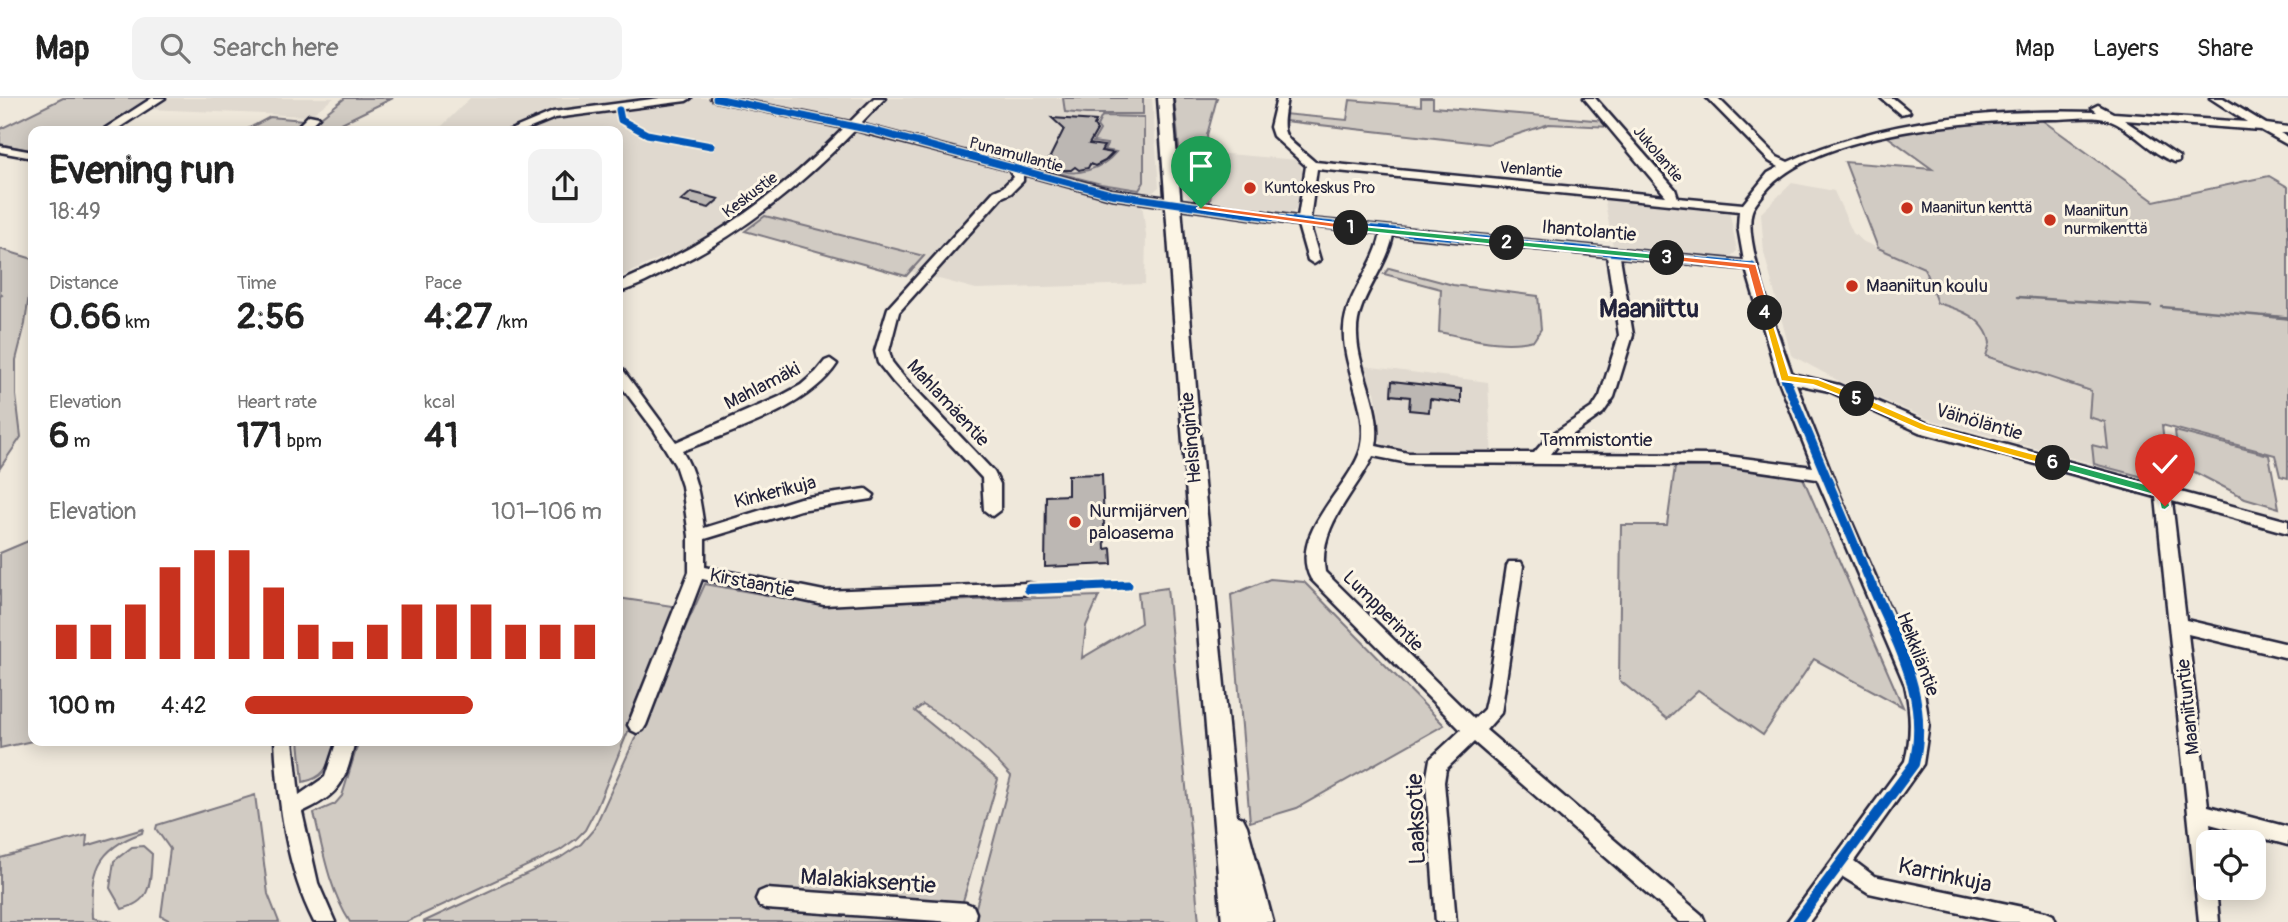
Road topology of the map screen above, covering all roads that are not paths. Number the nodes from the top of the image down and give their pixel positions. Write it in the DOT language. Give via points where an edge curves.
graph roads {
  1 [pos="160,98"];
  2 [pos="686,98"];
  3 [pos="880,98"];
  4 [pos="1165,98"];
  5 [pos="1282,98"];
  6 [pos="1589,98"];
  7 [pos="1712,98"];
  8 [pos="1886,98"];
  9 [pos="2215,98"];
  10 [pos="722,99"];
  11 [pos="554,100"];
  12 [pos="2059,103"];
  13 [pos="2092,104"];
  14 [pos="554,115"];
  15 [pos="313,117"];
  16 [pos="1882,118"];
  17 [pos="1860,125"];
  18 [pos="115,126"];
  19 [pos="303,126"];
  20 [pos="526,126"];
  21 [pos="2263,127"];
  22 [pos="851,128"];
  23 [pos="2288,130"];
  24 [pos="2288,142"];
  25 [pos="0,149"];
  26 [pos="28,154"];
  27 [pos="2175,159"];
  28 [pos="1312,165"];
  29 [pos="1786,166"];
  30 [pos="1014,174"];
  31 [pos="1673,200"];
  32 [pos="1175,207"];
  33 [pos="1746,208"];
  34 [pos="1303,222"];
  35 [pos="1387,232"];
  36 [pos="1613,253"];
  37 [pos="1314,260"];
  38 [pos="1752,266"];
  39 [pos="623,286"];
  40 [pos="830,364"];
  41 [pos="1785,378"];
  42 [pos="623,380"];
  43 [pos="675,448"];
  44 [pos="1368,450"];
  45 [pos="1537,460"];
  46 [pos="1823,474"];
  47 [pos="2163,493"];
  48 [pos="866,495"];
  49 [pos="992,510"];
  50 [pos="2288,527"];
  51 [pos="697,536"];
  52 [pos="1514,566"];
  53 [pos="697,572"];
  54 [pos="1028,589"];
  55 [pos="2178,625"];
  56 [pos="2288,651"];
  57 [pos="636,725"];
  58 [pos="1473,730"];
  59 [pos="285,746"];
  60 [pos="344,746"];
  61 [pos="1223,778"];
  62 [pos="293,807"];
  63 [pos="2199,812"];
  64 [pos="2288,836"];
  65 [pos="1840,863"];
  66 [pos="766,899"];
  67 [pos="965,918"];
  68 [pos="325,922"];
  69 [pos="1235,922"];
  70 [pos="1260,922"];
  71 [pos="1446,922"];
  72 [pos="1695,922"];
  73 [pos="1797,922"];
  74 [pos="2046,922"];
  75 [pos="2209,922"];
  1 -- 18 [label="street"];
  2 -- 14 [label="street"];
  3 -- 22 [label="street, Keskustie"];
  4 -- 32 [label="main road, Helsingintie"];
  5 -- 28 [label="street" via="1276,127 1279,136"];
  6 -- 31 [label="street, Jukolantie" via="1671,192"];
  7 -- 29 [label="street" via="1773,159"];
  8 -- 16 [label="street" via="1910,112"];
  9 -- 21 [label="street"];
  10 -- 22 [label="street, Punamullantie"];
  11 -- 14 [label="street"];
  12 -- 13 [label="street"];
  13 -- 21 [label="street"];
  13 -- 27 [label="street"];
  14 -- 20 [label="street"];
  15 -- 19 [label="street"];
  17 -- 29 [label="street" via="1818,144"];
  21 -- 23 [label="street"];
  21 -- 24 [label="street"];
  22 -- 30 [label="street, Punamullantie" via="871,130"];
  22 -- 39 [label="street, Keskustie" via="744,222"];
  25 -- 26 [label="street"];
  28 -- 31 [label="street, Venlantie"];
  28 -- 34 [label="street"];
  29 -- 33 [label="street"];
  30 -- 32 [label="street, Punamullantie" via="1091,198"];
  30 -- 49 [label="street, Mahlamäentie" via="1006,190 893,311 882,351 898,379 989,476"];
  31 -- 33 [label="street, Venlantie"];
  32 -- 34 [label="street, Ihantolantie" via="1202,216"];
  32 -- 61 [label="main road, Helsingintie"];
  33 -- 38 [label="street, Heikkiläntie"];
  34 -- 35 [label="street, Ihantolantie"];
  34 -- 37 [label="street"];
  35 -- 36 [label="street, Ihantolantie"];
  35 -- 44 [label="street" via="1385,251 1354,313 1350,334 1368,426"];
  36 -- 38 [label="street, Ihantolantie"];
  36 -- 45 [label="street" via="1626,335 1607,397 1598,410 1553,441"];
  38 -- 41 [label="street, Heikkiläntie"];
  40 -- 43 [label="street, Mahlamäki" via="826,374 796,394"];
  41 -- 46 [label="street, Heikkiläntie"];
  41 -- 47 [label="street, Väinöläntie" via="1834,388 1924,428"];
  42 -- 43 [label="street, Kirstaantie"];
  43 -- 51 [label="street, Kirstaantie" via="690,486"];
  44 -- 45 [label="street, Tammistontie" via="1408,458"];
  44 -- 58 [label="street, Lumpperintie" via="1317,537 1312,561 1317,575"];
  45 -- 46 [label="street, Tammistontie" via="1719,460"];
  46 -- 65 [label="street, Heikkiläntie" via="1914,685 1922,734 1914,764"];
  47 -- 50 [label="street, Väinöläntie"];
  47 -- 55 [label="street, Maaniituntie"];
  48 -- 51 [label="street, Kinkerikuja" via="800,505"];
  51 -- 53 [label="street, Kirstaantie"];
  52 -- 58 [label="street, Laaksotie" via="1492,713"];
  53 -- 54 [label="street, Kirstaantie" via="824,598"];
  53 -- 57 [label="street"];
  55 -- 56 [label="street"];
  55 -- 63 [label="street, Maaniituntie"];
  58 -- 71 [label="street, Laaksotie" via="1437,765"];
  58 -- 72 [label="street, Lumpperintie"];
  59 -- 62 [label="street"];
  60 -- 62 [label="street" via="337,776 326,792"];
  61 -- 69 [label="main road, Helsingintie"];
  61 -- 70 [label="main road, Helsingintie"];
  62 -- 68 [label="street" via="301,854"];
  63 -- 64 [label="street"];
  63 -- 75 [label="street, Maaniituntie"];
  65 -- 73 [label="street, Heikkiläntie"];
  65 -- 74 [label="street, Karrinkuja" via="1869,884"];
  66 -- 67 [label="street, Malakiaksentie"];
}
